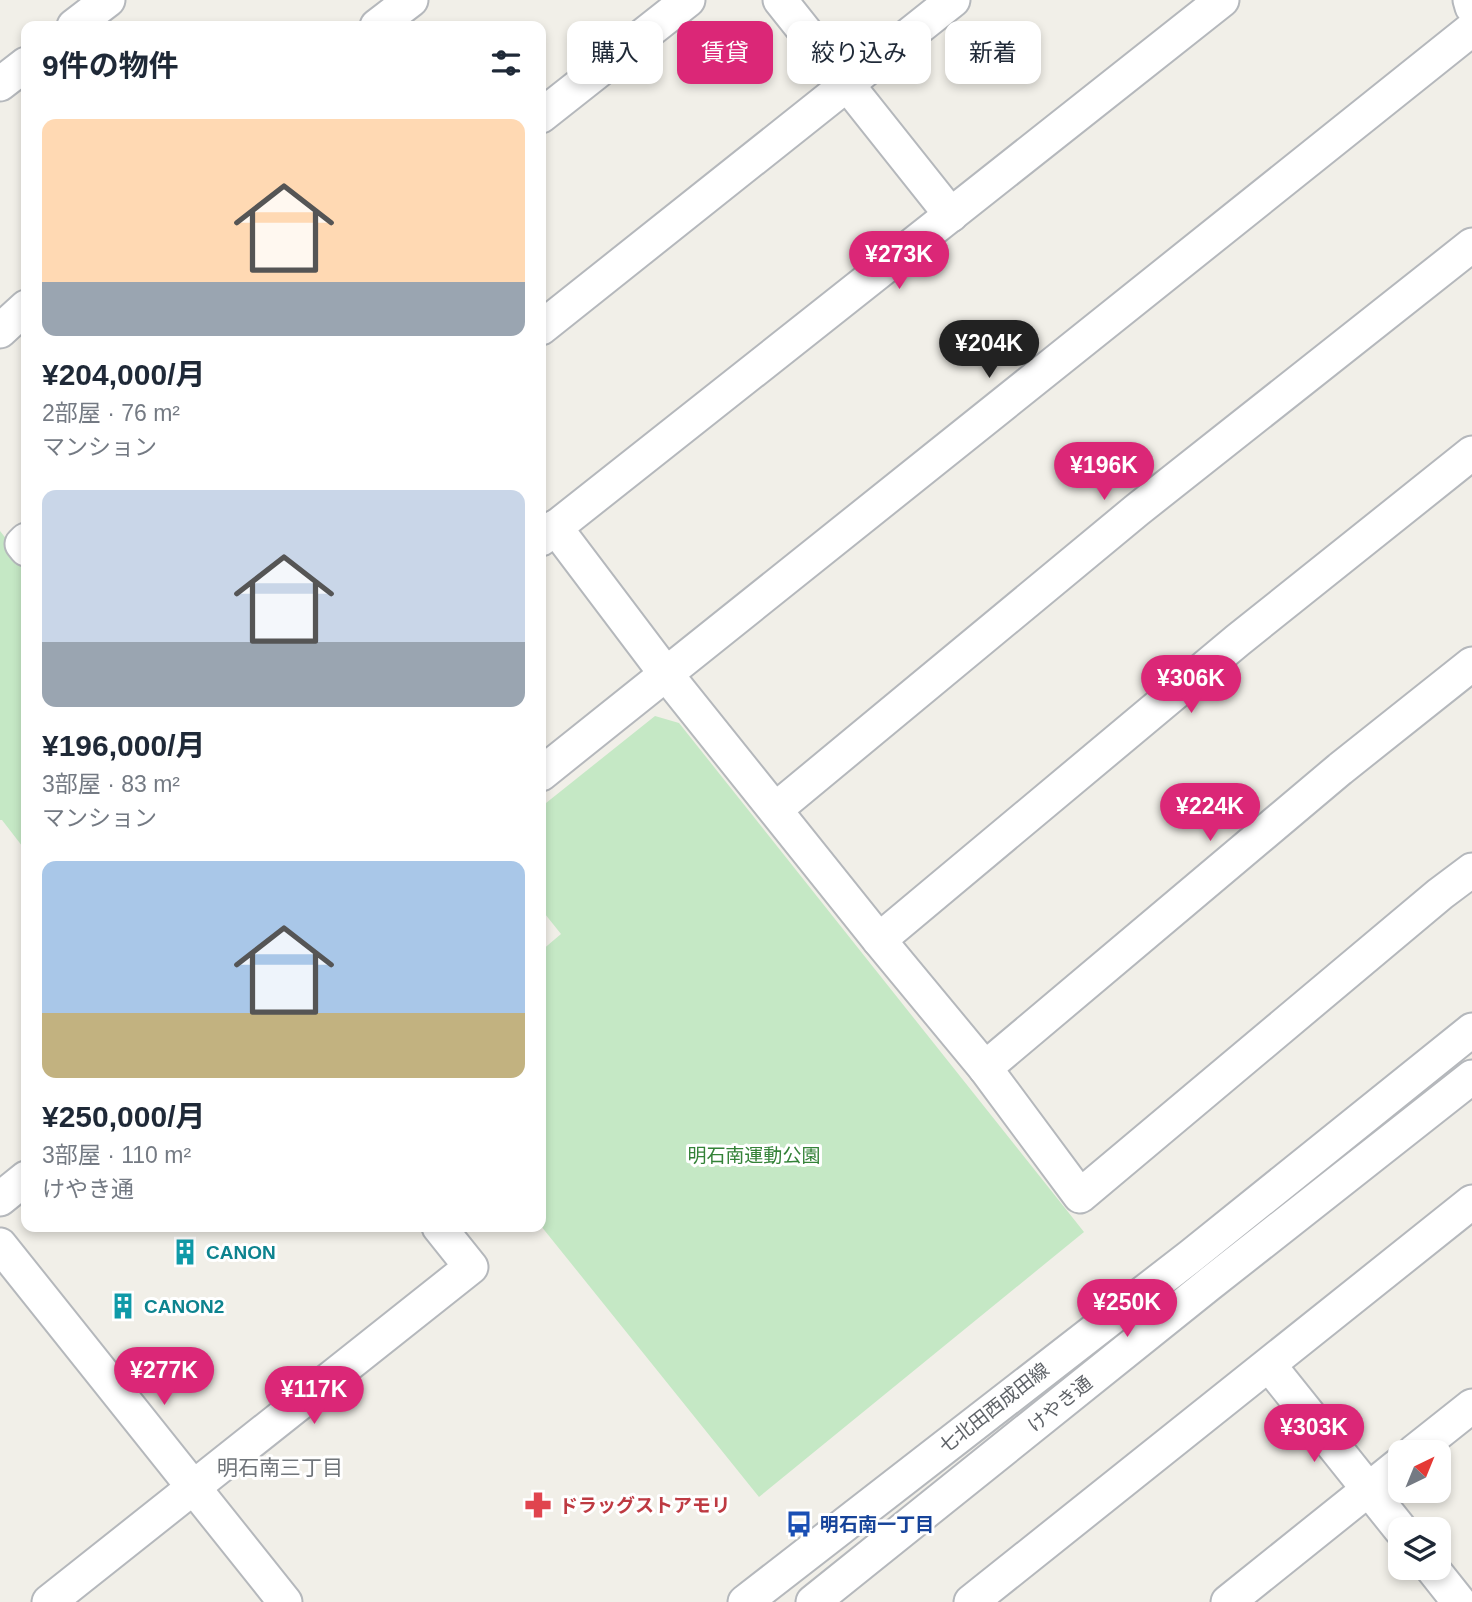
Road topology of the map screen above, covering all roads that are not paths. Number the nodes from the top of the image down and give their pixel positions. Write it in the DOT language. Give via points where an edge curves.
graph roads {
  1 [pos="108,0"];
  2 [pos="411,0"];
  3 [pos="688,0"];
  4 [pos="780,0"];
  5 [pos="953,0"];
  6 [pos="1222,0"];
  7 [pos="1470,0"];
  8 [pos="1472,8"];
  9 [pos="81,21"];
  10 [pos="384,21"];
  11 [pos="1472,29"];
  12 [pos="21,68"];
  13 [pos="0,84"];
  14 [pos="848,85"];
  15 [pos="546,112"];
  16 [pos="951,215"];
  17 [pos="1472,245"];
  18 [pos="21,312"];
  19 [pos="546,324"];
  20 [pos="0,331"];
  21 [pos="1472,453"];
  22 [pos="548,533"];
  23 [pos="1472,664"];
  24 [pos="666,674"];
  25 [pos="546,770"];
  26 [pos="776,809"];
  27 [pos="1472,870"];
  28 [pos="879,940"];
  29 [pos="1472,1030"];
  30 [pos="985,1068"];
  31 [pos="1472,1077"];
  32 [pos="21,1182"];
  33 [pos="0,1199"];
  34 [pos="1472,1202"];
  35 [pos="443,1232"];
  36 [pos="0,1245"];
  37 [pos="1269,1365"];
  38 [pos="1472,1406"];
  39 [pos="1429,1440"];
  40 [pos="1388,1474"];
  41 [pos="193,1487"];
  42 [pos="1369,1489"];
  43 [pos="1391,1517"];
  44 [pos="1442,1580"];
  45 [pos="49,1602"];
  46 [pos="285,1602"];
  47 [pos="745,1602"];
  48 [pos="813,1602"];
  49 [pos="971,1602"];
  50 [pos="1228,1602"];
  51 [pos="1459,1602"];
  1 -- 9 [label="street"];
  2 -- 10 [label="street"];
  3 -- 15 [label="street"];
  4 -- 14 [label="street"];
  5 -- 14 [label="street"];
  6 -- 16 [label="street"];
  7 -- 8 [label="street"];
  11 -- 24 [label="street"];
  12 -- 13 [label="street"];
  14 -- 16 [label="street"];
  14 -- 19 [label="street"];
  16 -- 22 [label="street"];
  17 -- 26 [label="street" via="1137,510"];
  18 -- 20 [label="street"];
  21 -- 28 [label="street" via="1227,649"];
  22 -- 24 [label="street"];
  23 -- 30 [label="street"];
  24 -- 25 [label="street"];
  24 -- 26 [label="street"];
  26 -- 28 [label="street"];
  27 -- 30 [label="street" via="1080,1196"];
  28 -- 30 [label="street"];
  29 -- 47 [label="street, 七北田西成田線" via="1191,1256"];
  31 -- 48 [label="street, けやき通"];
  32 -- 33 [label="street"];
  34 -- 37 [label="street"];
  35 -- 41 [label="street" via="471,1267"];
  36 -- 41 [label="street"];
  37 -- 42 [label="street"];
  37 -- 49 [label="street"];
  38 -- 39 [label="street"];
  40 -- 42 [label="street"];
  41 -- 45 [label="street"];
  41 -- 46 [label="street"];
  42 -- 43 [label="street"];
  42 -- 50 [label="street"];
  44 -- 51 [label="street"];
}
